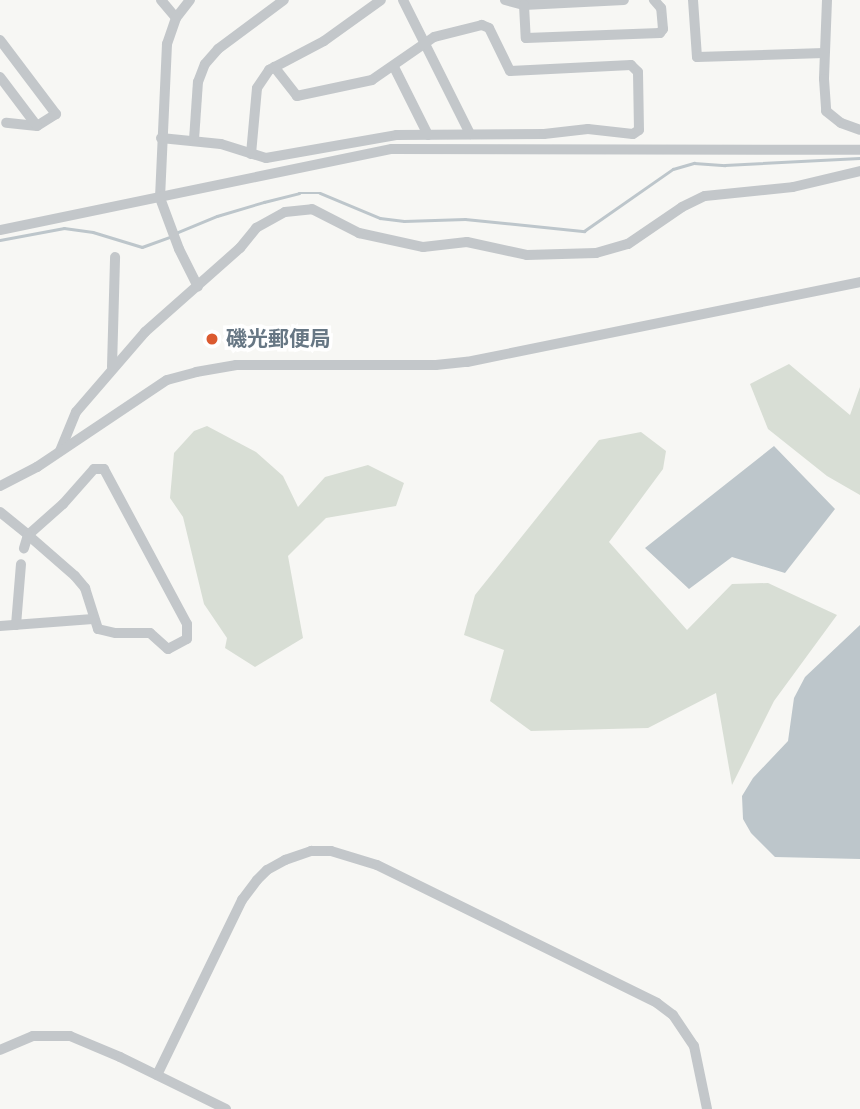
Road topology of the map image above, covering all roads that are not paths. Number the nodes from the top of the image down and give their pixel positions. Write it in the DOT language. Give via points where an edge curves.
graph roads {
  1 [pos="161,0"];
  2 [pos="190,0"];
  3 [pos="285,0"];
  4 [pos="380,0"];
  5 [pos="403,0"];
  6 [pos="505,0"];
  7 [pos="614,0"];
  8 [pos="624,0"];
  9 [pos="629,0"];
  10 [pos="654,0"];
  11 [pos="693,0"];
  12 [pos="827,0"];
  13 [pos="364,5"];
  14 [pos="524,5"];
  15 [pos="176,18"];
  16 [pos="0,40"];
  17 [pos="425,44"];
  18 [pos="824,53"];
  19 [pos="274,67"];
  20 [pos="394,67"];
  21 [pos="0,77"];
  22 [pos="2,121"];
  23 [pos="37,126"];
  24 [pos="860,130"];
  25 [pos="470,134"];
  26 [pos="428,135"];
  27 [pos="161,138"];
  28 [pos="194,140"];
  29 [pos="860,150"];
  30 [pos="251,154"];
  31 [pos="860,171"];
  32 [pos="160,198"];
  33 [pos="0,230"];
  34 [pos="115,257"];
  35 [pos="860,282"];
  36 [pos="198,287"];
  37 [pos="112,367"];
  38 [pos="60,450"];
  39 [pos="0,486"];
  40 [pos="0,512"];
  41 [pos="28,535"];
  42 [pos="24,548"];
  43 [pos="21,564"];
  44 [pos="93,619"];
  45 [pos="16,625"];
  46 [pos="0,626"];
  47 [pos="0,1049"];
  48 [pos="157,1075"];
  49 [pos="226,1109"];
  50 [pos="707,1109"];
  1 -- 15 [label="street"];
  2 -- 15 [label="street"];
  3 -- 28 [label="street" via="218,49 205,64 198,82"];
  4 -- 13 [label="street"];
  5 -- 17 [label="street"];
  6 -- 14 [label="street"];
  7 -- 8 [label="street"];
  7 -- 14 [label="street"];
  8 -- 9 [label="street"];
  10 -- 14 [label="street" via="662,8 660,33 526,38"];
  11 -- 18 [label="street" via="697,57"];
  12 -- 18 [label="street"];
  13 -- 19 [label="street" via="324,41"];
  15 -- 27 [label="street" via="167,44"];
  16 -- 23 [label="street" via="56,114"];
  17 -- 20 [label="street"];
  17 -- 25 [label="street"];
  17 -- 25 [label="street" via="434,37 482,25 489,28 510,71 632,65 638,72 639,130 633,134 588,129"];
  18 -- 24 [label="street" via="826,111"];
  19 -- 20 [label="street" via="297,96 363,83"];
  19 -- 30 [label="street" via="257,88"];
  20 -- 26 [label="street"];
  21 -- 23 [label="street"];
  22 -- 23 [label="street"];
  25 -- 26 [label="street"];
  26 -- 30 [label="street" via="396,135 265,158"];
  27 -- 28 [label="street"];
  27 -- 32 [label="street"];
  28 -- 30 [label="street"];
  29 -- 32 [label="street" via="392,149"];
  31 -- 36 [label="street" via="793,187 705,196 628,244 596,253 527,255 467,242 422,247 359,233 312,209 298,209 256,228"];
  32 -- 33 [label="street"];
  32 -- 36 [label="street"];
  34 -- 37 [label="street"];
  35 -- 38 [label="street" via="467,362 236,365 196,372 167,380"];
  36 -- 37 [label="street"];
  37 -- 38 [label="street" via="69,421"];
  38 -- 39 [label="street"];
  40 -- 41 [label="street"];
  41 -- 42 [label="street"];
  41 -- 44 [label="street" via="85,588"];
  41 -- 44 [label="street" via="94,469 107,473 190,635 168,649 150,633 102,632"];
  43 -- 45 [label="street"];
  44 -- 45 [label="street"];
  45 -- 46 [label="street"];
  47 -- 48 [label="street" via="33,1036 70,1037"];
  48 -- 49 [label="street"];
  48 -- 50 [label="street" via="242,901 257,880 285,860 311,851 331,851 377,864 657,1003 673,1015 694,1046"];
}
